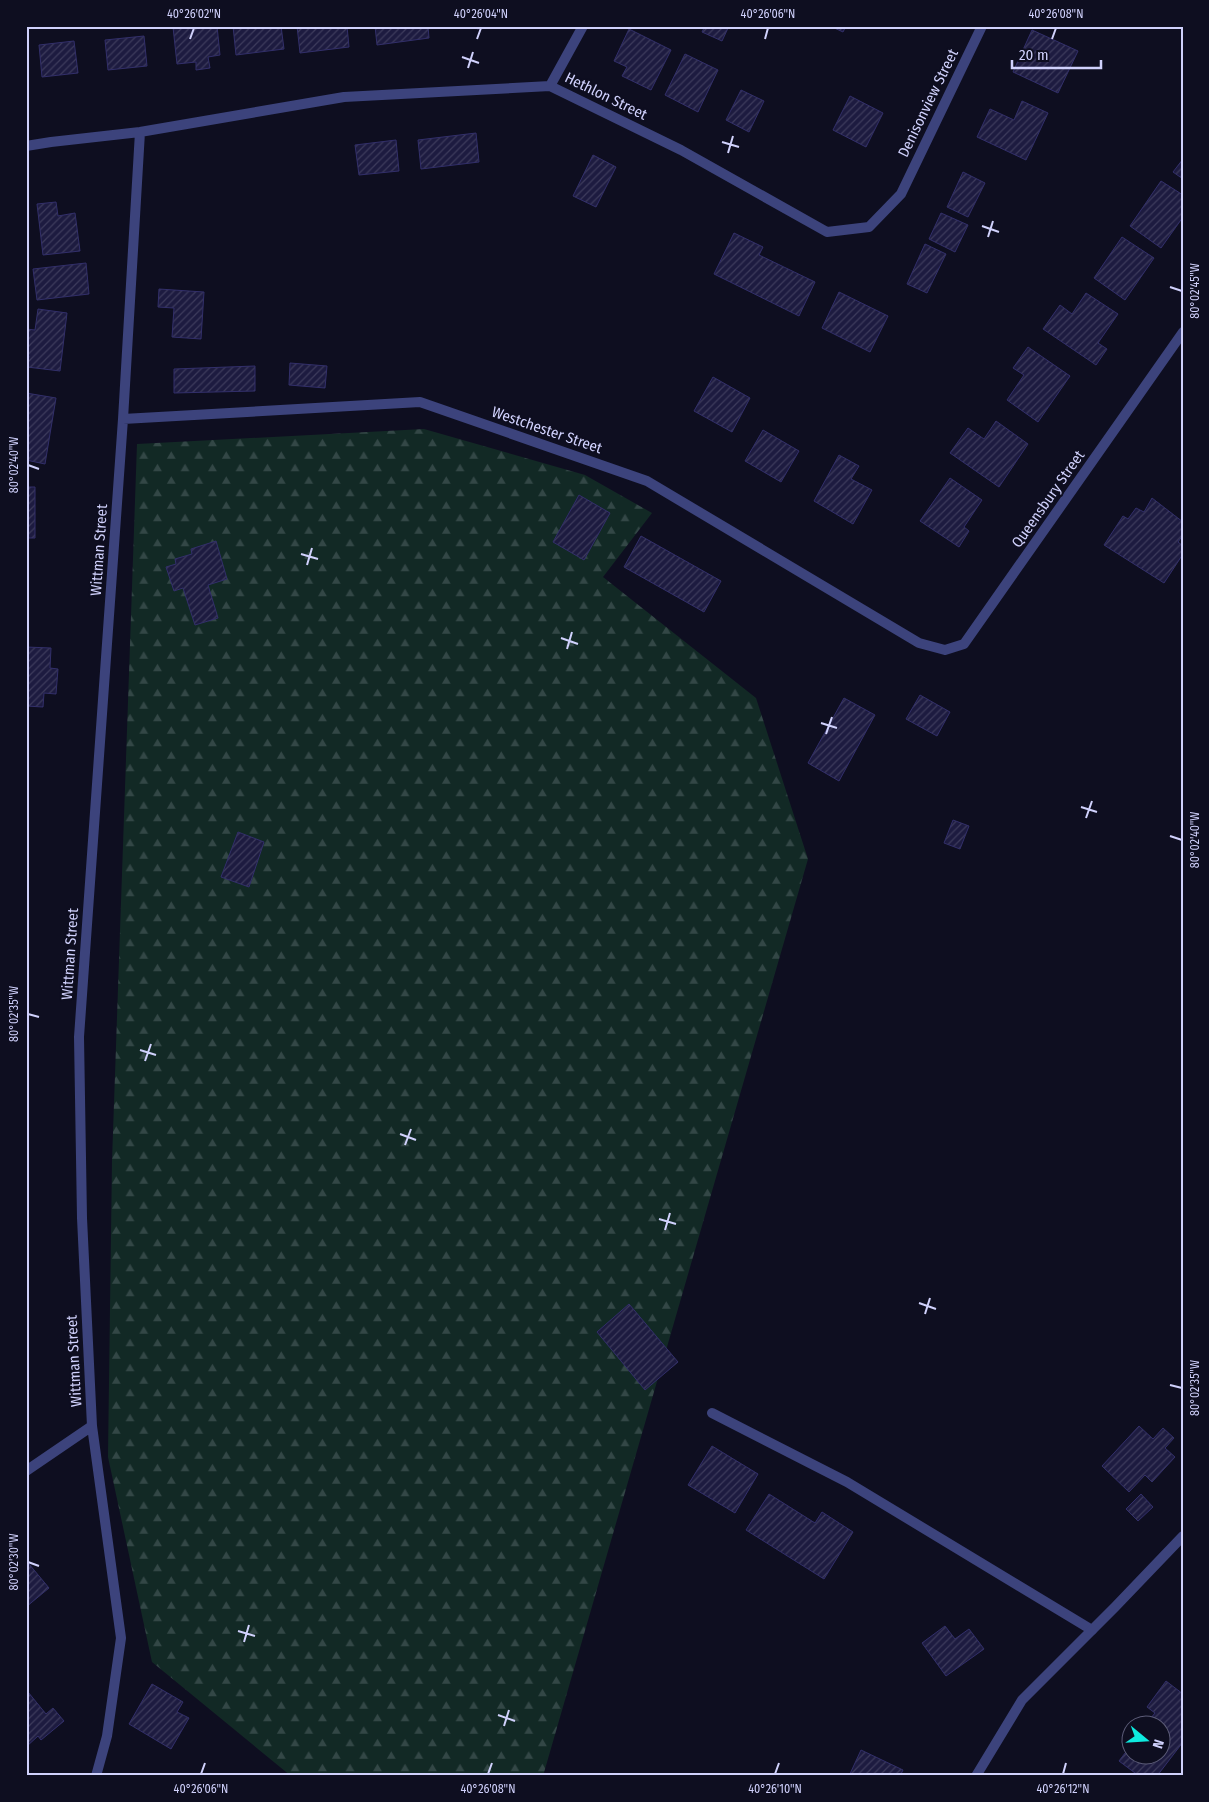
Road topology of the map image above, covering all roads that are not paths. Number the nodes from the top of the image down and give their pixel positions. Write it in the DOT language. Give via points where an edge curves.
graph roads {
  1 [pos="583,26"];
  2 [pos="982,26"];
  3 [pos="550,86"];
  4 [pos="140,132"];
  5 [pos="26,146"];
  6 [pos="901,194"];
  7 [pos="1183,332"];
  8 [pos="123,419"];
  9 [pos="919,643"];
  10 [pos="712,1413"];
  11 [pos="92,1426"];
  12 [pos="26,1471"];
  13 [pos="1183,1536"];
  14 [pos="1092,1630"];
  15 [pos="96,1776"];
  16 [pos="976,1776"];
  1 -- 3 [label="street"];
  2 -- 6 [label="street, Denisonview Street"];
  3 -- 4 [label="street, Hethlon Street" via="344,96"];
  3 -- 6 [label="street, Hethlon Street" via="681,150 827,232 869,227"];
  4 -- 5 [label="street, Hethlon Street"];
  4 -- 8 [label="street, Wittman Street"];
  7 -- 9 [label="street, Queensbury Street" via="964,644 945,650"];
  8 -- 9 [label="street, Westchester Street" via="420,402 647,481"];
  8 -- 11 [label="street, Wittman Street" via="80,1037 82,1218"];
  10 -- 14 [label="street" via="847,1482"];
  11 -- 12 [label="street"];
  11 -- 15 [label="street, Wittman Street" via="121,1638 107,1736"];
  13 -- 14 [label="street"];
  14 -- 16 [label="street" via="1022,1700"];
}
